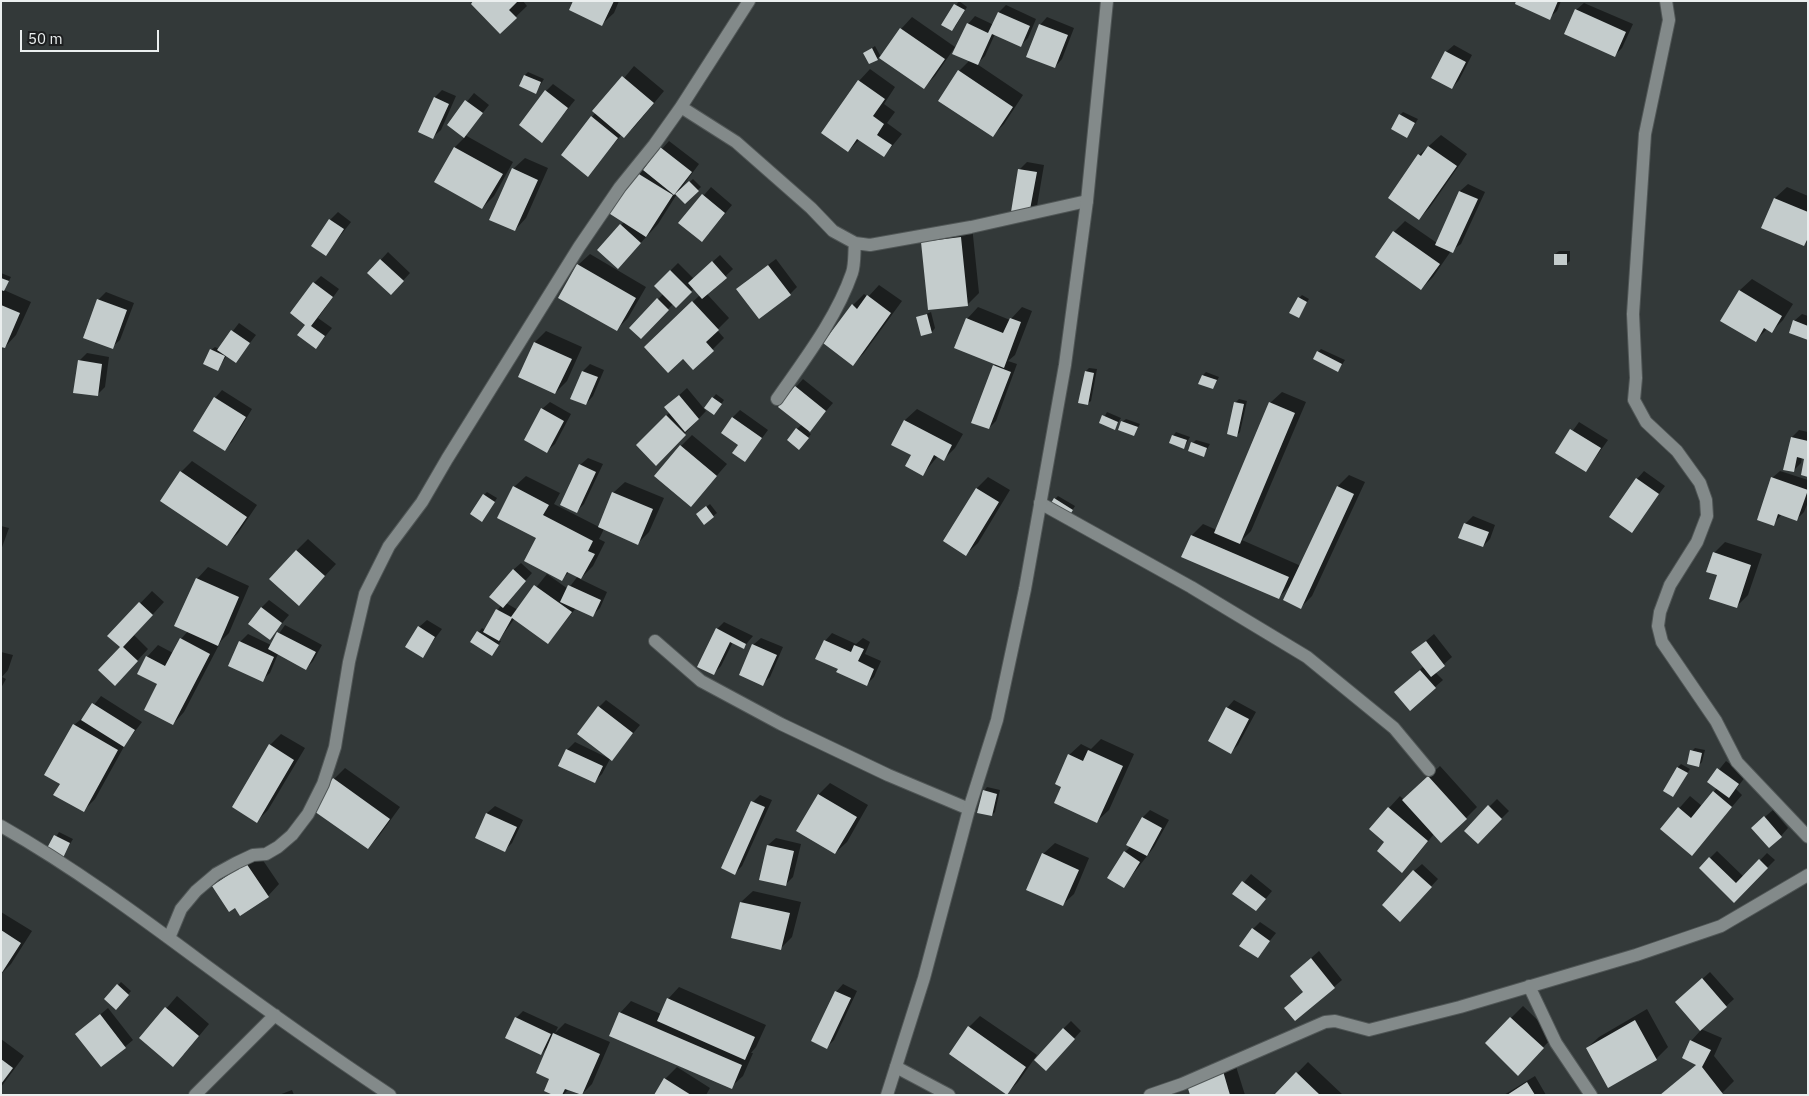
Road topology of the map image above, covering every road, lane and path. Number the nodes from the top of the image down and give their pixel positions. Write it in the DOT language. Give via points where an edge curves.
graph roads {
  1 [pos="749,1"];
  2 [pos="1107,1"];
  3 [pos="1666,1"];
  4 [pos="681,107"];
  5 [pos="1087,201"];
  6 [pos="855,243"];
  7 [pos="777,399"];
  8 [pos="1040,503"];
  9 [pos="655,642"];
  10 [pos="1429,770"];
  11 [pos="969,809"];
  12 [pos="1,826"];
  13 [pos="1808,838"];
  14 [pos="1808,875"];
  15 [pos="169,938"];
  16 [pos="1529,986"];
  17 [pos="275,1016"];
  18 [pos="896,1067"];
  19 [pos="195,1095"];
  20 [pos="390,1095"];
  21 [pos="887,1095"];
  22 [pos="949,1095"];
  23 [pos="1150,1095"];
  24 [pos="1591,1095"];
  1 -- 4 [label="street"];
  2 -- 5 [label="street"];
  3 -- 13 [label="street" via="1669,20 1645,134 1639,205 1633,314 1634,400 1646,422 1677,451 1700,483 1707,516 1697,542 1670,585 1658,626 1662,642 1716,721 1737,762"];
  4 -- 6 [label="street" via="736,142 833,231"];
  4 -- 15 [label="street" via="579,247 422,502 388,546 365,594 349,662 335,747 323,784 308,814 278,847 236,863 196,890 181,909"];
  5 -- 6 [label="street" via="870,245"];
  5 -- 8 [label="street" via="1066,364"];
  6 -- 7 [label="street" via="853,272 841,296 819,339"];
  8 -- 10 [label="street" via="1307,657 1394,728"];
  8 -- 11 [label="street" via="997,720"];
  9 -- 11 [label="street" via="701,681 781,724"];
  11 -- 18 [label="street" via="924,978"];
  12 -- 15 [label="street" via="44,850"];
  14 -- 16 [label="street" via="1721,926"];
  15 -- 17 [label="street"];
  16 -- 23 [label="street" via="1369,1030 1335,1021 1325,1022"];
  16 -- 24 [label="street" via="1556,1043"];
  17 -- 19 [label="street"];
  17 -- 20 [label="street"];
  18 -- 21 [label="street"];
  18 -- 22 [label="street"];
}
